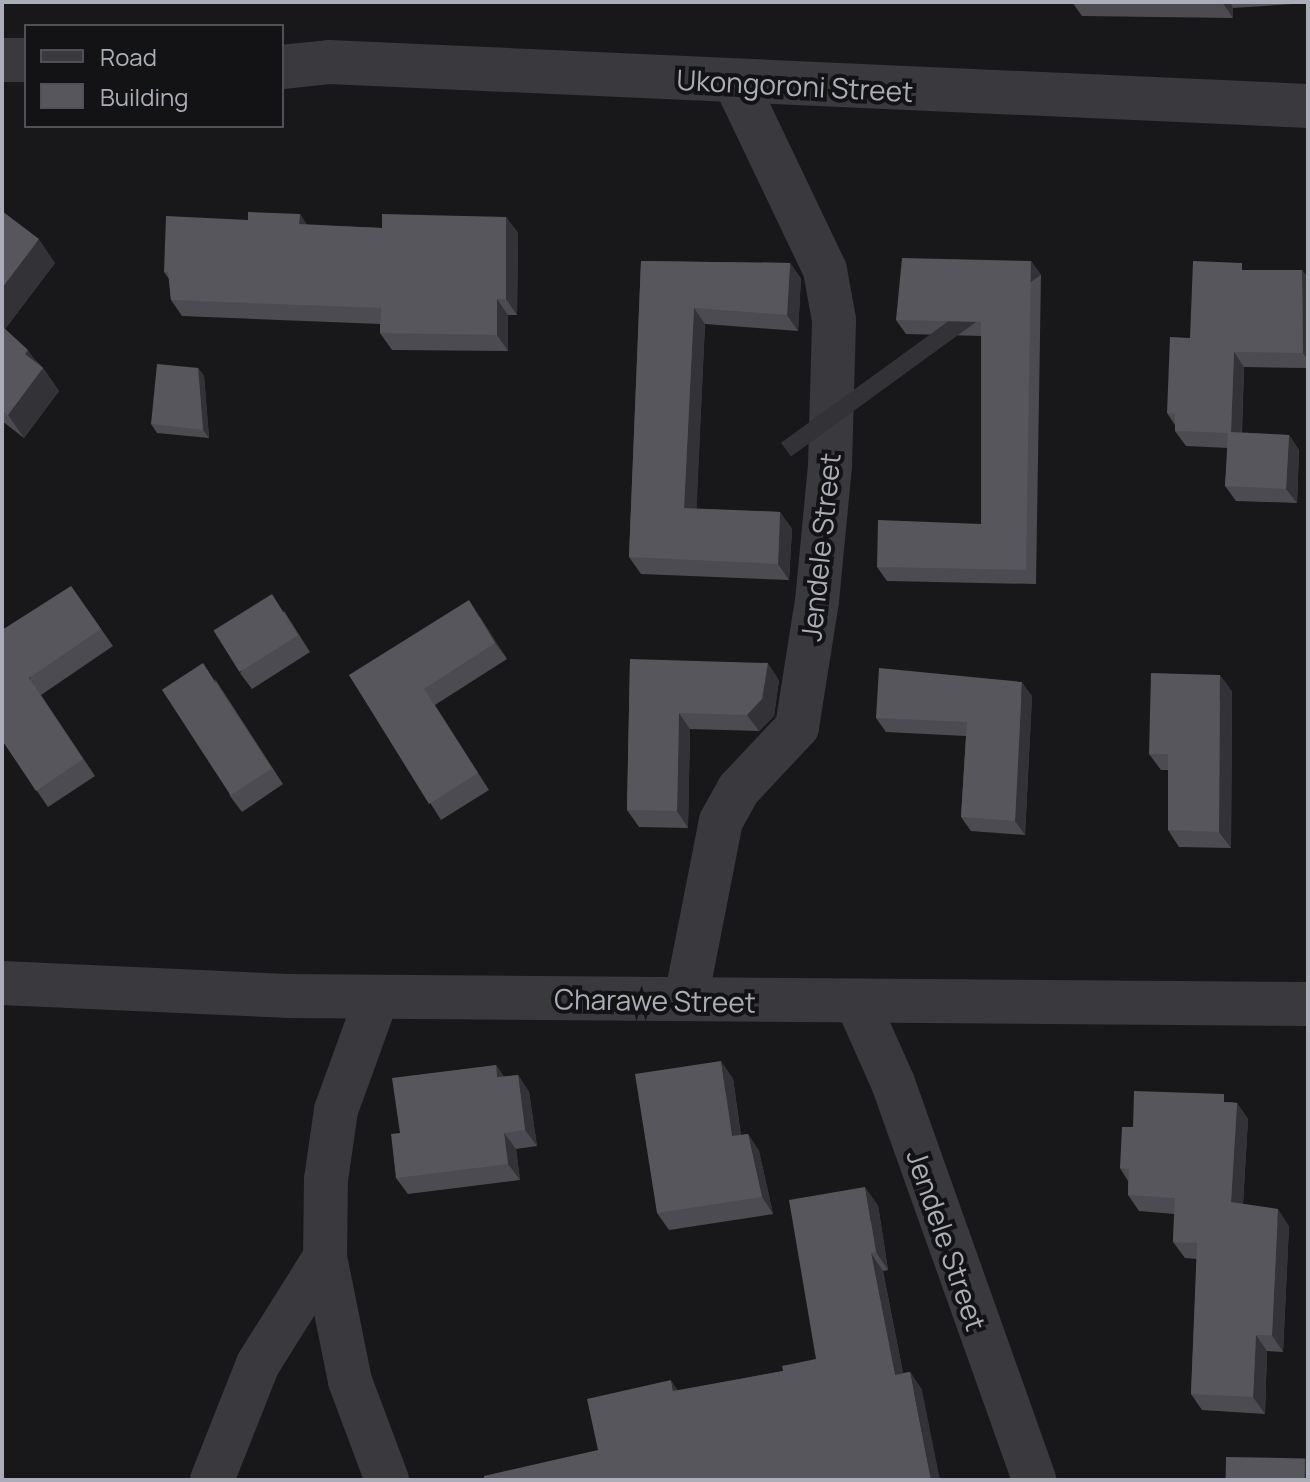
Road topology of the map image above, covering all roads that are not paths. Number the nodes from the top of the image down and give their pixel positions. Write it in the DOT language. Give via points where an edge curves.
graph roads {
  1 [pos="2,60"];
  2 [pos="24,60"];
  3 [pos="284,67"];
  4 [pos="736,83"];
  5 [pos="1304,110"];
  6 [pos="2,983"];
  7 [pos="377,997"];
  8 [pos="686,999"];
  9 [pos="857,1002"];
  10 [pos="1308,1004"];
  11 [pos="325,1257"];
  12 [pos="212,1480"];
  13 [pos="387,1480"];
  14 [pos="1034,1480"];
  1 -- 2 [label="street"];
  3 -- 4 [label="street, Ukongoroni Street" via="329,62"];
  4 -- 5 [label="street, Ukongoroni Street"];
  4 -- 8 [label="street, Jendele Street" via="825,270 834,320 830,465 817,601 797,727 739,789 721,821"];
  6 -- 7 [label="street, Charawe Street"];
  7 -- 8 [label="street, Charawe Street"];
  7 -- 11 [label="street" via="336,1110 326,1179"];
  8 -- 9 [label="street, Charawe Street"];
  9 -- 10 [label="street, Charawe Street"];
  9 -- 14 [label="street, Jendele Street" via="893,1083"];
  11 -- 12 [label="street" via="258,1364"];
  11 -- 13 [label="street" via="350,1381"];
}
